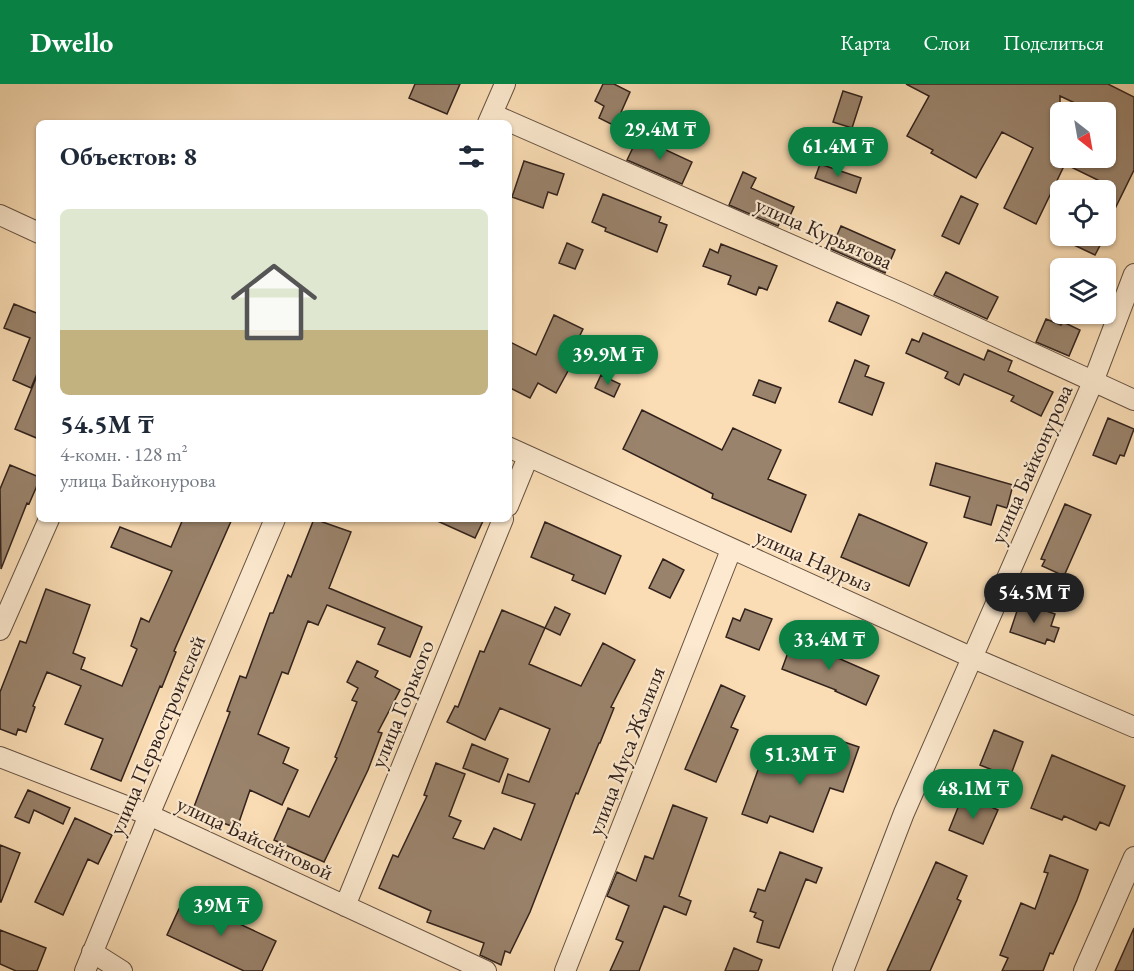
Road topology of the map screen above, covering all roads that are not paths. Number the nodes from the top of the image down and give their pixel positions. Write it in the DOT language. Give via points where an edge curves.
graph roads {
  1 [pos="505,84"];
  2 [pos="490,119"];
  3 [pos="512,128"];
  4 [pos="0,215"];
  5 [pos="36,232"];
  6 [pos="1134,274"];
  7 [pos="1093,382"];
  8 [pos="1134,400"];
  9 [pos="512,449"];
  10 [pos="528,457"];
  11 [pos="512,496"];
  12 [pos="48,522"];
  13 [pos="274,522"];
  14 [pos="502,522"];
  15 [pos="731,550"];
  16 [pos="0,630"];
  17 [pos="973,658"];
  18 [pos="1134,727"];
  19 [pos="0,757"];
  20 [pos="148,815"];
  21 [pos="1134,857"];
  22 [pos="345,906"];
  23 [pos="92,952"];
  24 [pos="84,971"];
  25 [pos="122,971"];
  26 [pos="485,971"];
  27 [pos="565,971"];
  28 [pos="843,971"];
  29 [pos="1084,971"];
  1 -- 2 [label="street"];
  3 -- 7 [label="street, улица Курьятова" via="902,293"];
  4 -- 5 [label="street"];
  6 -- 7 [label="street, улица Байконурова"];
  7 -- 8 [label="street, улица Курьятова"];
  7 -- 17 [label="street, улица Байконурова"];
  9 -- 10 [label="street, улица Наурыз"];
  10 -- 11 [label="street"];
  10 -- 15 [label="street, улица Наурыз"];
  12 -- 16 [label="street"];
  13 -- 20 [label="street, улица Первостроителей"];
  14 -- 22 [label="street, улица Горького"];
  15 -- 17 [label="street, улица Наурыз"];
  15 -- 27 [label="street, улица Муса Жалиля"];
  17 -- 18 [label="street, улица Наурыз"];
  17 -- 28 [label="street, улица Байконурова" via="904,813"];
  19 -- 20 [label="street, улица Байсейтовой"];
  20 -- 22 [label="street, улица Байсейтовой"];
  20 -- 23 [label="street, улица Первостроителей"];
  21 -- 29 [label="street"];
  22 -- 26 [label="street, улица Байсейтовой"];
  23 -- 24 [label="street, улица Первостроителей"];
  23 -- 25 [label="street"];
}
